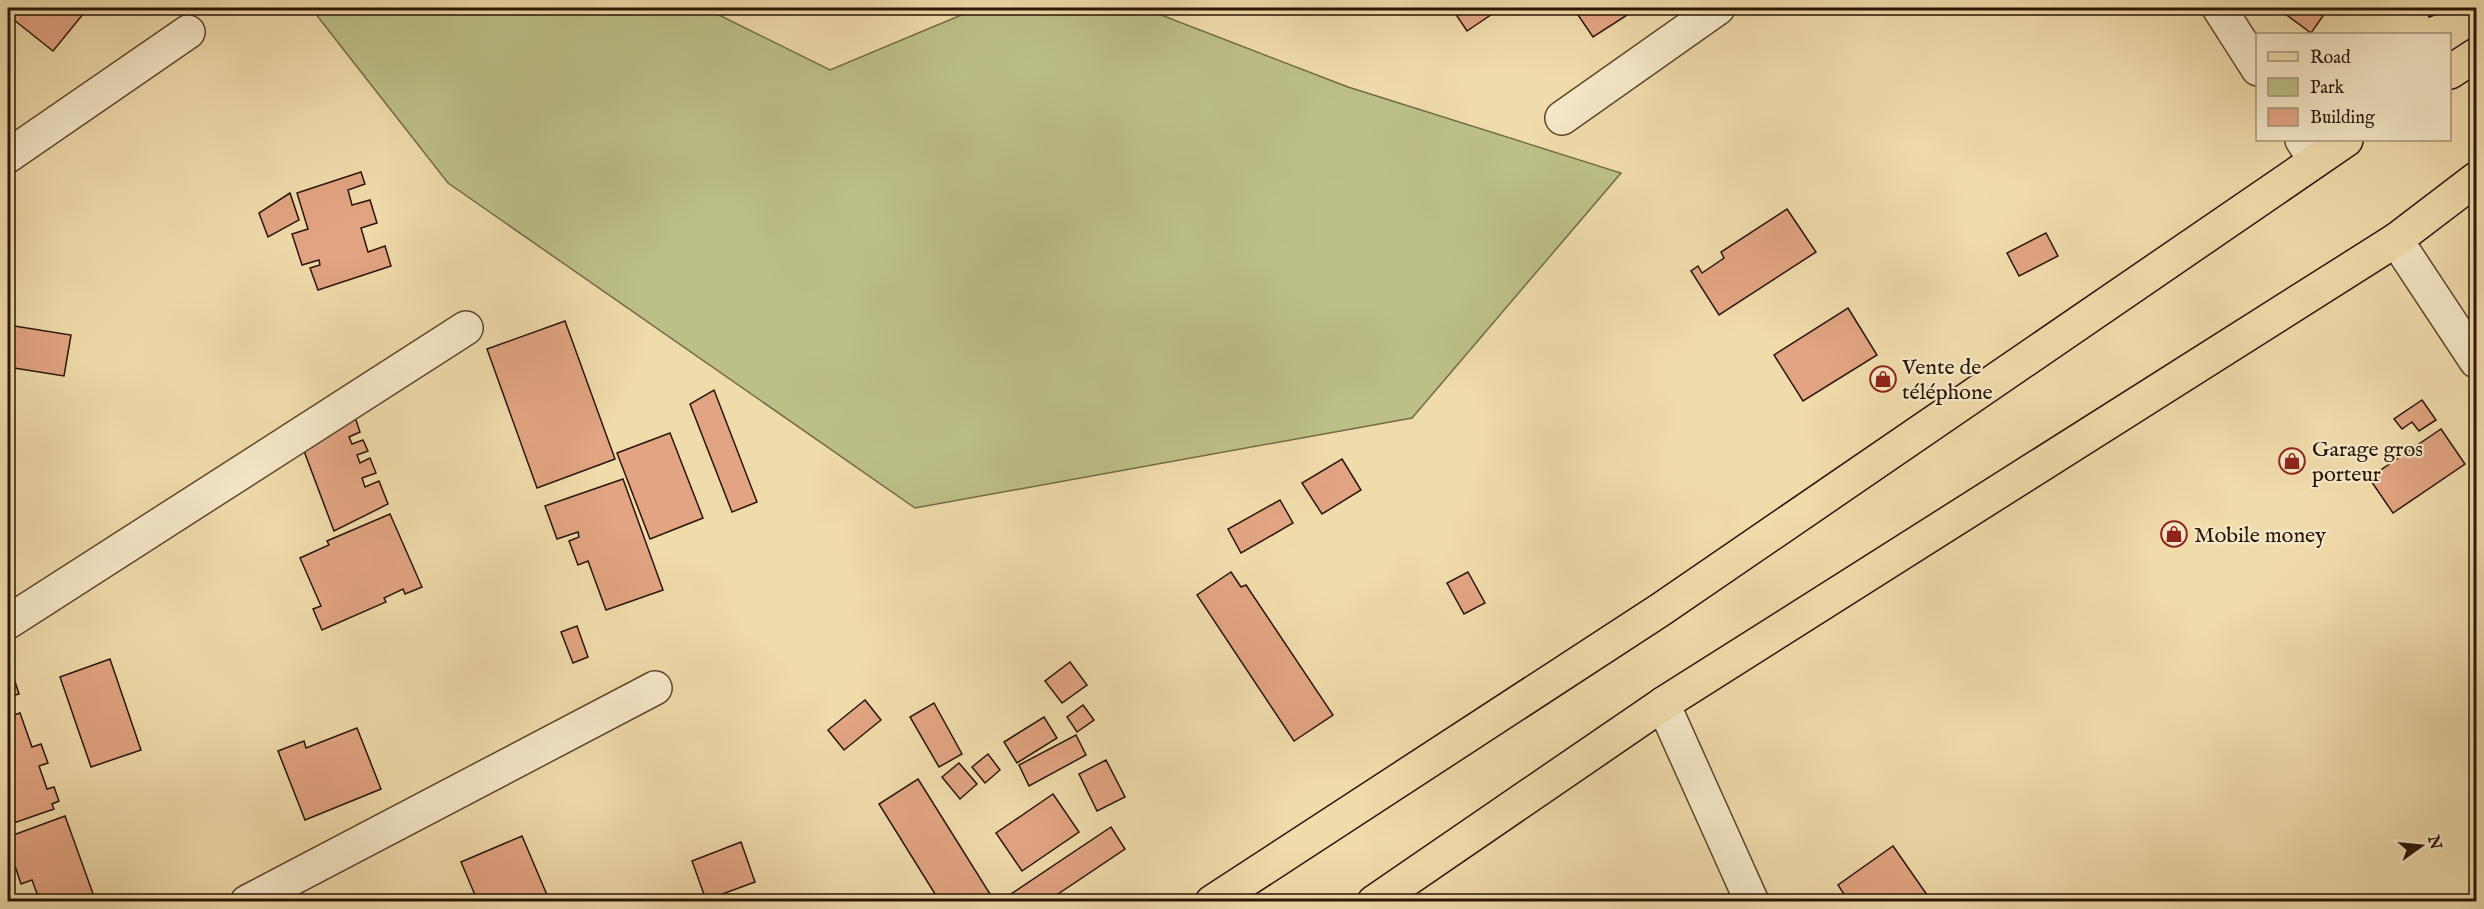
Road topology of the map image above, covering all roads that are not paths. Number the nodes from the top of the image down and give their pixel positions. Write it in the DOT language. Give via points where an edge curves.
graph roads {
  1 [pos="1718,8"];
  2 [pos="2219,8"];
  3 [pos="188,32"];
  4 [pos="2476,55"];
  5 [pos="2256,66"];
  6 [pos="2451,71"];
  7 [pos="1562,118"];
  8 [pos="2342,141"];
  9 [pos="2309,150"];
  10 [pos="8,156"];
  11 [pos="2476,179"];
  12 [pos="2396,240"];
  13 [pos="466,328"];
  14 [pos="2476,360"];
  15 [pos="8,622"];
  16 [pos="655,688"];
  17 [pos="1663,704"];
  18 [pos="247,902"];
  19 [pos="1212,902"];
  20 [pos="1374,902"];
  21 [pos="1752,902"];
  1 -- 7 [label="street"];
  2 -- 5 [label="street"];
  3 -- 10 [label="street"];
  4 -- 6 [label="main road"];
  8 -- 9 [label="main road"];
  9 -- 19 [label="main road" via="1660,610"];
  11 -- 12 [label="main road"];
  12 -- 14 [label="street"];
  12 -- 17 [label="main road"];
  13 -- 15 [label="street"];
  16 -- 18 [label="street"];
  17 -- 20 [label="main road"];
  17 -- 21 [label="street"];
}
